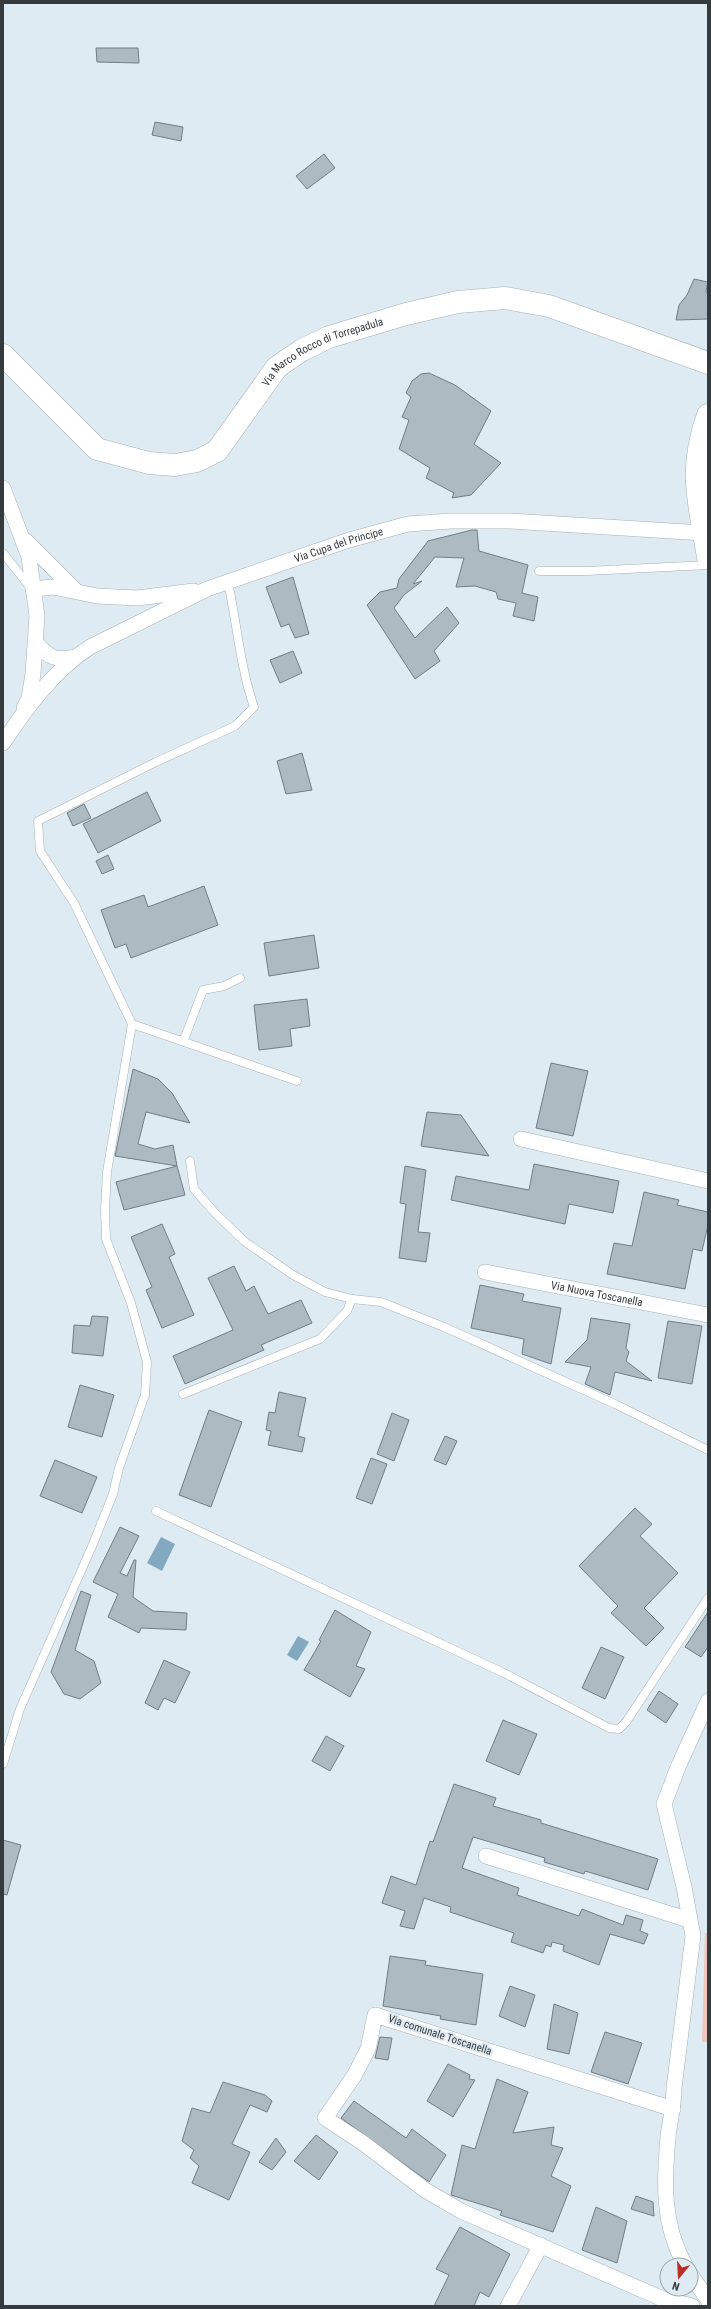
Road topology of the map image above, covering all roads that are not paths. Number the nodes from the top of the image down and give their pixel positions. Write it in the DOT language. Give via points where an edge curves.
graph roads {
  1 [pos="3,355"];
  2 [pos="708,363"];
  3 [pos="708,415"];
  4 [pos="3,488"];
  5 [pos="704,533"];
  6 [pos="22,536"];
  7 [pos="3,553"];
  8 [pos="708,557"];
  9 [pos="708,565"];
  10 [pos="539,570"];
  11 [pos="228,582"];
  12 [pos="33,589"];
  13 [pos="207,589"];
  14 [pos="75,590"];
  15 [pos="137,598"];
  16 [pos="140,621"];
  17 [pos="37,644"];
  18 [pos="75,657"];
  19 [pos="20,717"];
  20 [pos="3,743"];
  21 [pos="240,978"];
  22 [pos="132,1024"];
  23 [pos="181,1041"];
  24 [pos="297,1081"];
  25 [pos="521,1139"];
  26 [pos="190,1161"];
  27 [pos="708,1181"];
  28 [pos="485,1272"];
  29 [pos="352,1298"];
  30 [pos="708,1315"];
  31 [pos="183,1394"];
  32 [pos="708,1450"];
  33 [pos="156,1511"];
  34 [pos="708,1598"];
  35 [pos="708,1701"];
  36 [pos="3,1764"];
  37 [pos="486,1856"];
  38 [pos="689,1920"];
  39 [pos="674,2109"];
  40 [pos="541,2245"];
  41 [pos="681,2257"];
  42 [pos="699,2287"];
  43 [pos="708,2300"];
  44 [pos="508,2306"];
  45 [pos="692,2306"];
  1 -- 2 [label="main road, Via Marco Rocco di Torrepadula" via="78,433 97,449 123,457 175,466 197,461 217,451 277,367 302,350 336,335 458,302 505,298 549,306"];
  3 -- 5 [label="main road" via="696,455 695,479"];
  4 -- 6 [label="street, Via Cupa del Principe"];
  5 -- 8 [label="main road"];
  5 -- 11 [label="street, Via Cupa del Principe" via="510,522 450,521 408,524 350,540"];
  6 -- 12 [label="street, Via Cupa del Principe" via="29,557"];
  6 -- 14 [label="street"];
  7 -- 12 [label="lane"];
  9 -- 10 [label="lane" via="587,571"];
  11 -- 13 [label="street, Via Cupa del Principe"];
  11 -- 22 [label="lane" via="236,617 244,680 254,707 235,726 38,821 40,851 74,903"];
  12 -- 14 [label="street" via="53,587"];
  12 -- 17 [label="street, Via Cupa del Principe" via="37,616"];
  13 -- 15 [label="street"];
  13 -- 16 [label="street, Via Cupa del Principe"];
  14 -- 15 [label="street" via="97,596"];
  15 -- 16 [label="street" via="143,610"];
  16 -- 18 [label="street, Via Cupa del Principe"];
  17 -- 18 [label="street" via="52,658 62,660"];
  17 -- 19 [label="street, Via Cupa del Principe" via="29,698"];
  18 -- 19 [label="street, Via Cupa del Principe"];
  19 -- 20 [label="street, Via Cupa del Principe"];
  21 -- 23 [label="lane" via="224,986 203,990 185,1037"];
  22 -- 23 [label="lane"];
  22 -- 36 [label="lane" via="125,1053 121,1097 112,1133 105,1210 106,1239 131,1303 147,1362 145,1395 119,1468 113,1494 20,1709"];
  23 -- 24 [label="lane"];
  25 -- 27 [label="street"];
  26 -- 29 [label="lane" via="194,1189 244,1241 318,1289"];
  28 -- 30 [label="street, Via Nuova Toscanella"];
  29 -- 31 [label="lane" via="346,1311 320,1339"];
  29 -- 32 [label="lane" via="381,1302 444,1327 594,1394"];
  33 -- 34 [label="lane" via="504,1674 609,1728 619,1729 626,1722"];
  35 -- 38 [label="street" via="664,1804 684,1887"];
  37 -- 38 [label="street"];
  38 -- 39 [label="street" via="693,1936 674,2088"];
  39 -- 40 [label="street, Via comunale Toscanella" via="375,2014 368,2049 354,2076 325,2118 425,2190 461,2211"];
  39 -- 41 [label="street" via="668,2136 665,2207 672,2236"];
  40 -- 44 [label="street"];
  40 -- 45 [label="street, Via comunale Toscanella" via="663,2299"];
  42 -- 43 [label="street"];
}
